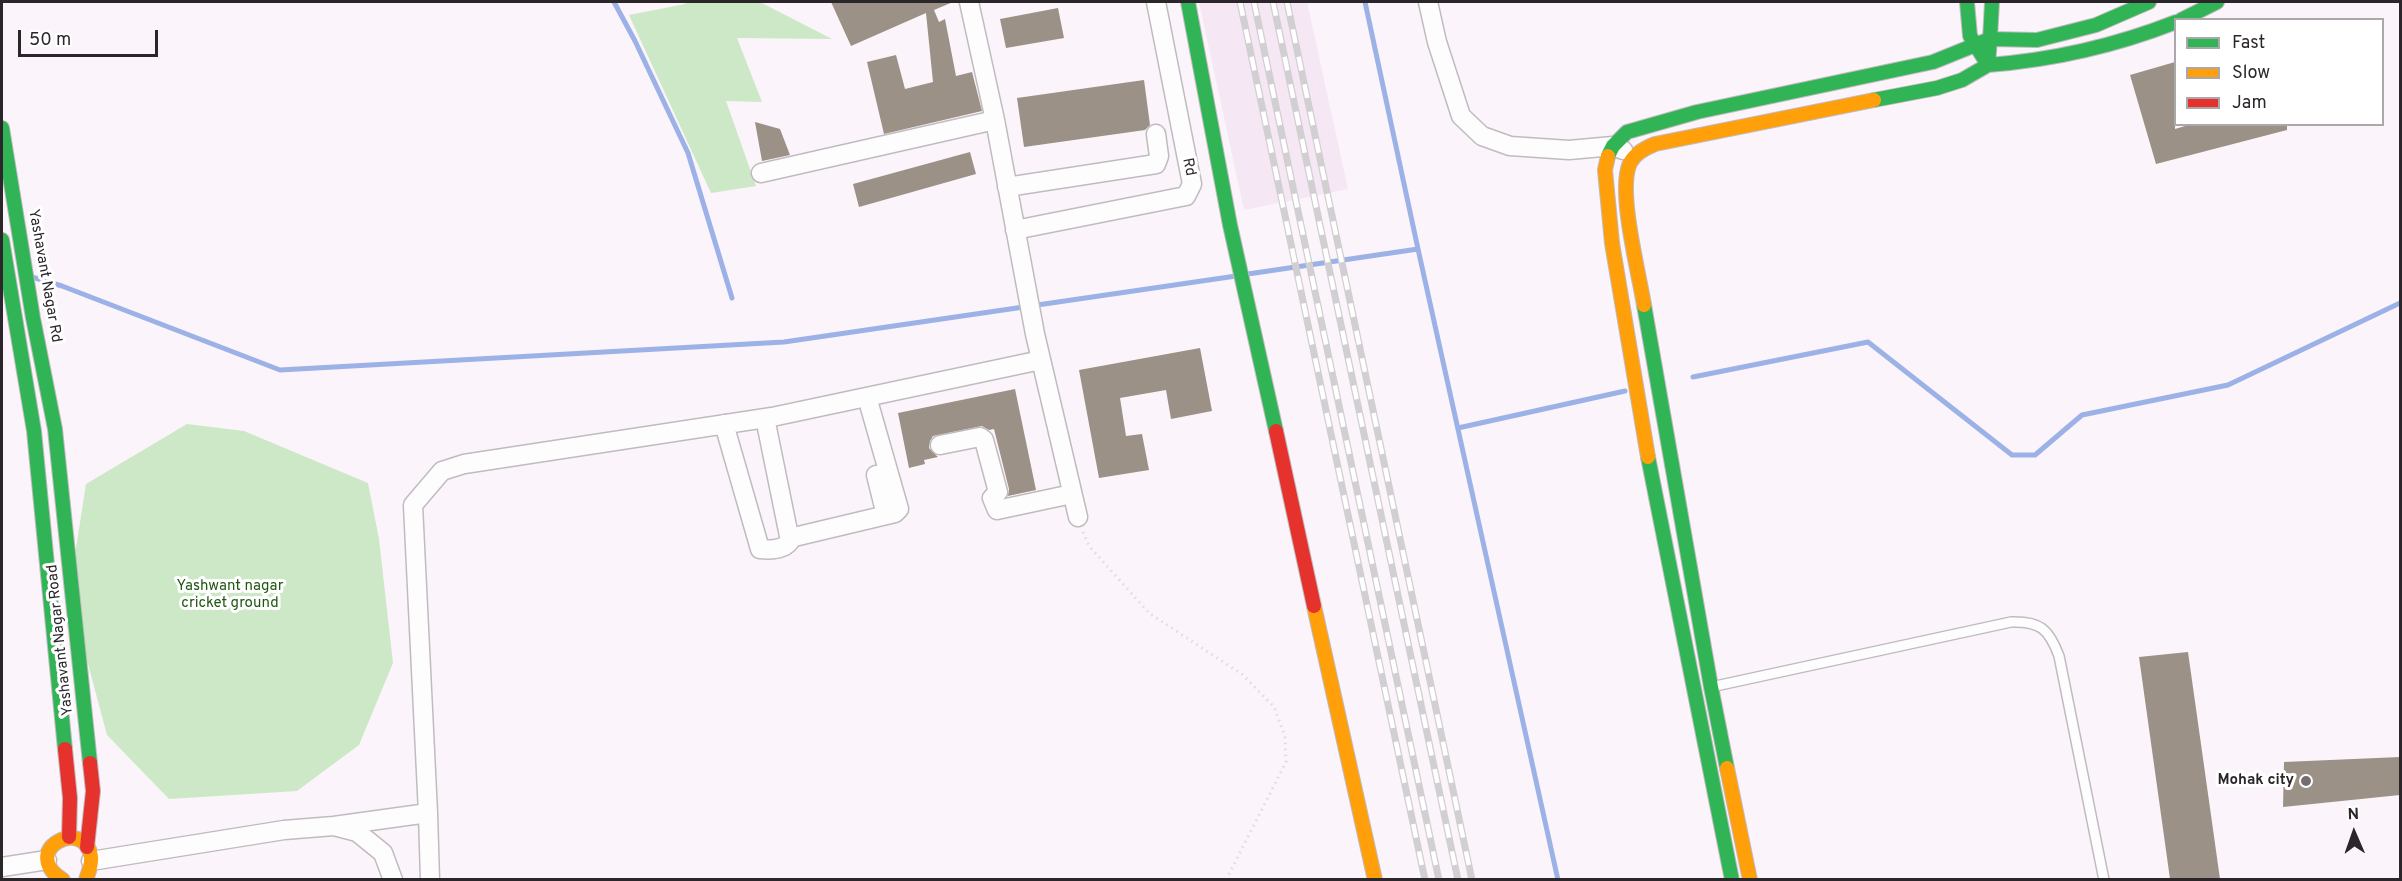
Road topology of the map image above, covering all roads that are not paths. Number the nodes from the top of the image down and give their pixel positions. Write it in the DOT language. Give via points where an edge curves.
graph roads {
  1 [pos="969,2"];
  2 [pos="1156,2"];
  3 [pos="1188,2"];
  4 [pos="1428,2"];
  5 [pos="1967,2"];
  6 [pos="1992,2"];
  7 [pos="2149,2"];
  8 [pos="2217,2"];
  9 [pos="2186,18"];
  10 [pos="2174,22"];
  11 [pos="1990,39"];
  12 [pos="1972,45"];
  13 [pos="1988,65"];
  14 [pos="995,120"];
  15 [pos="2,128"];
  16 [pos="1156,134"];
  17 [pos="1613,146"];
  18 [pos="1634,155"];
  19 [pos="761,174"];
  20 [pos="1007,187"];
  21 [pos="1015,230"];
  22 [pos="2,242"];
  23 [pos="39,343"];
  24 [pos="20,345"];
  25 [pos="1041,360"];
  26 [pos="867,397"];
  27 [pos="765,418"];
  28 [pos="724,424"];
  29 [pos="55,429"];
  30 [pos="940,444"];
  31 [pos="876,475"];
  32 [pos="1072,494"];
  33 [pos="886,515"];
  34 [pos="1078,517"];
  35 [pos="789,538"];
  36 [pos="1711,687"];
  37 [pos="428,813"];
  38 [pos="334,826"];
  39 [pos="69,837"];
  40 [pos="88,864"];
  41 [pos="2,867"];
  42 [pos="55,873"];
  43 [pos="74,879"];
  44 [pos="393,879"];
  45 [pos="430,879"];
  46 [pos="1375,879"];
  47 [pos="1732,879"];
  48 [pos="1750,879"];
  49 [pos="2104,879"];
  1 -- 14 [label="street"];
  2 -- 21 [label="street, Rd" via="1192,184 1186,196"];
  3 -- 46 [label="street" via="1230,225"];
  4 -- 17 [label="street" via="1461,116 1482,136 1510,146 1569,150"];
  5 -- 12 [label="street" via="1966,26"];
  6 -- 11 [label="street"];
  7 -- 11 [label="street" via="2096,26 2037,40"];
  8 -- 9 [label="street"];
  10 -- 13 [label="street" via="2098,48 2024,63"];
  11 -- 12 [label="street"];
  11 -- 13 [label="street"];
  12 -- 13 [label="street"];
  12 -- 17 [label="street" via="1933,62 1687,115 1627,132"];
  13 -- 18 [label="street" via="1962,80 1936,88 1668,141 1643,148"];
  14 -- 19 [label="street"];
  14 -- 20 [label="street"];
  15 -- 23 [label="street, Yashavant Nagar Rd"];
  16 -- 20 [label="street" via="1156,164"];
  17 -- 18 [label="street"];
  17 -- 47 [label="street" via="1605,170 1612,243 1656,505"];
  18 -- 36 [label="street" via="1626,171 1624,194"];
  20 -- 21 [label="street"];
  21 -- 25 [label="street"];
  22 -- 24 [label="street"];
  23 -- 24 [label="street"];
  23 -- 29 [label="street, Yashavant Nagar Rd"];
  24 -- 39 [label="street" via="34,431 70,798"];
  25 -- 26 [label="street"];
  25 -- 32 [label="street"];
  26 -- 27 [label="street"];
  26 -- 33 [label="street" via="899,509"];
  27 -- 28 [label="street"];
  27 -- 35 [label="street"];
  28 -- 35 [label="street" via="760,549 782,548 789,545"];
  28 -- 37 [label="street" via="464,464 442,471 413,505"];
  29 -- 40 [label="street, Yashavant Nagar Road" via="93,791"];
  30 -- 32 [label="street" via="980,437 984,440 998,492 992,498 997,510"];
  31 -- 33 [label="street"];
  32 -- 34 [label="street"];
  33 -- 35 [label="street"];
  36 -- 48 [label="street"];
  36 -- 49 [label="lane" via="2011,622 2029,622 2051,634 2059,656"];
  37 -- 38 [label="street"];
  37 -- 45 [label="street"];
  38 -- 40 [label="street" via="284,830"];
  38 -- 44 [label="street" via="357,832 383,852"];
  39 -- 40 [label="street" via="82,842"];
  39 -- 42 [label="street" via="51,846"];
  40 -- 43 [label="street" via="84,874"];
  41 -- 42 [label="street"];
}
